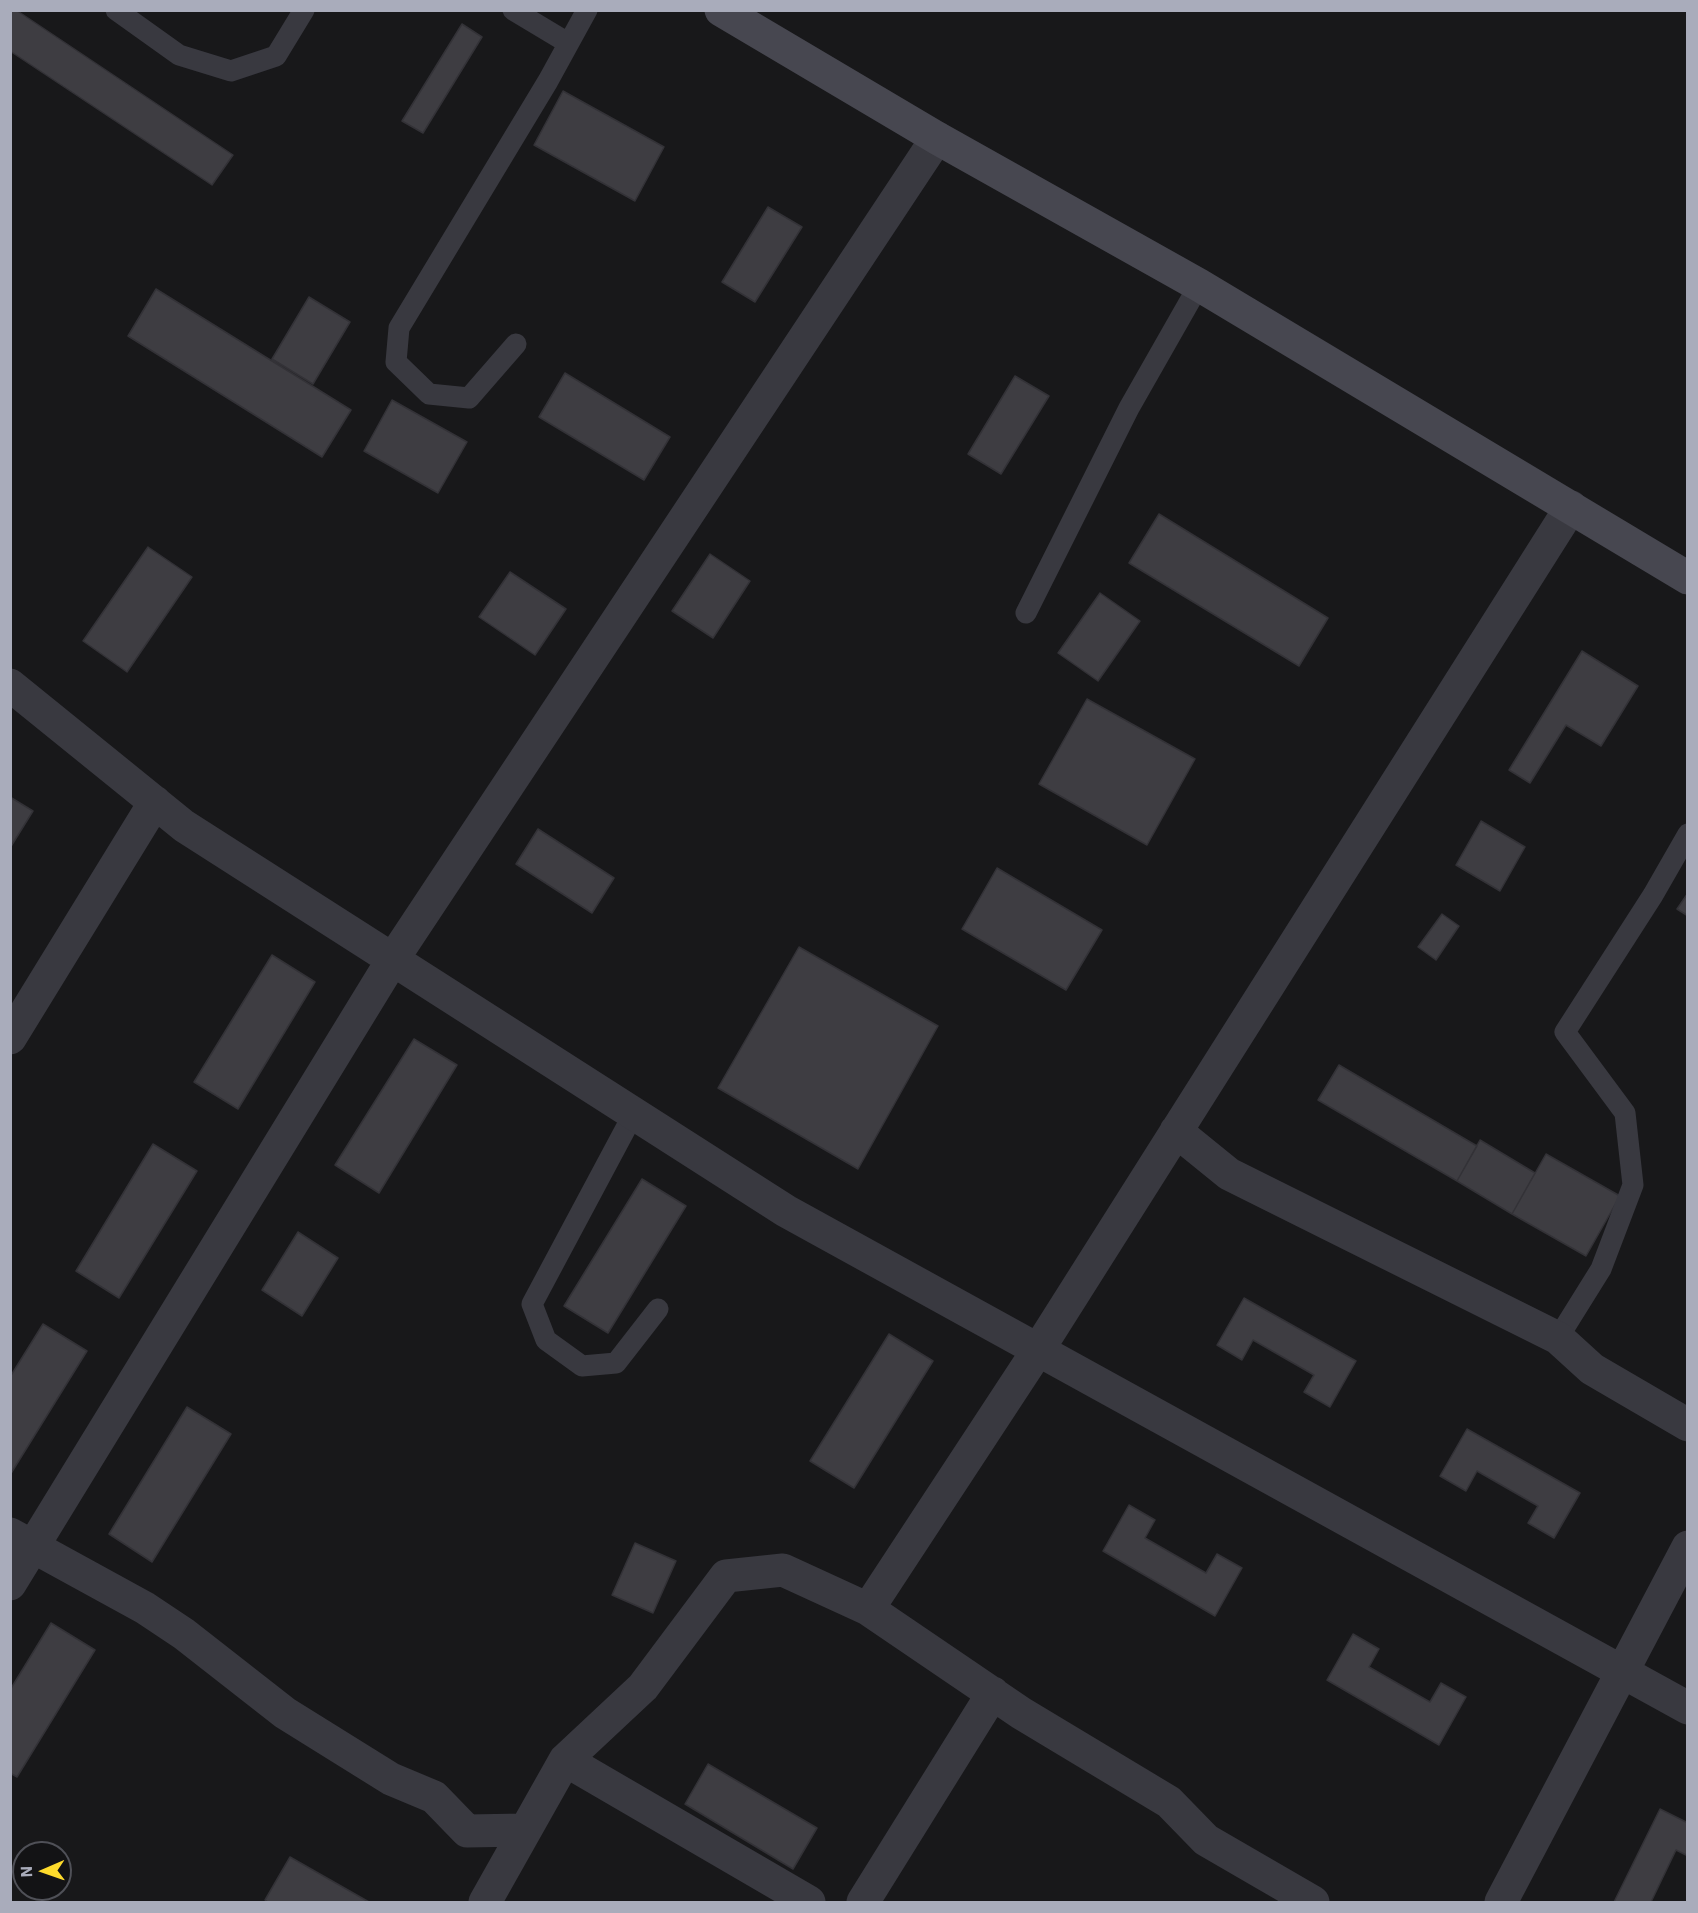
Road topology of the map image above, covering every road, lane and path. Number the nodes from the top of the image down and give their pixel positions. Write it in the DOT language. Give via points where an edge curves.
graph roads {
  1 [pos="116,10"];
  2 [pos="304,10"];
  3 [pos="513,10"];
  4 [pos="588,10"];
  5 [pos="721,10"];
  6 [pos="568,43"];
  7 [pos="937,138"];
  8 [pos="1199,285"];
  9 [pos="516,344"];
  10 [pos="1571,507"];
  11 [pos="1688,578"];
  12 [pos="1026,613"];
  13 [pos="10,685"];
  14 [pos="156,802"];
  15 [pos="1688,834"];
  16 [pos="393,959"];
  17 [pos="10,1038"];
  18 [pos="634,1113"];
  19 [pos="1176,1131"];
  20 [pos="658,1309"];
  21 [pos="1558,1338"];
  22 [pos="1038,1350"];
  23 [pos="1688,1425"];
  24 [pos="23,1541"];
  25 [pos="1688,1547"];
  26 [pos="10,1584"];
  27 [pos="868,1609"];
  28 [pos="1622,1672"];
  29 [pos="993,1693"];
  30 [pos="1688,1708"];
  31 [pos="565,1760"];
  32 [pos="524,1830"];
  33 [pos="485,1902"];
  34 [pos="808,1902"];
  35 [pos="863,1902"];
  36 [pos="1312,1902"];
  37 [pos="1501,1902"];
  1 -- 2 [label="lane" via="179,55 231,72 276,56"];
  3 -- 6 [label="lane"];
  4 -- 6 [label="lane"];
  5 -- 7 [label="main road"];
  6 -- 9 [label="lane" via="399,328 396,362 429,394 470,398"];
  7 -- 8 [label="main road"];
  7 -- 16 [label="street"];
  8 -- 10 [label="main road"];
  8 -- 12 [label="lane" via="1129,408"];
  10 -- 11 [label="main road"];
  10 -- 19 [label="street"];
  13 -- 14 [label="street"];
  14 -- 16 [label="street" via="184,826"];
  14 -- 17 [label="street"];
  15 -- 21 [label="lane" via="1565,1032 1626,1113 1633,1185 1601,1269"];
  16 -- 18 [label="street"];
  16 -- 24 [label="street"];
  18 -- 20 [label="lane" via="532,1304 546,1340 582,1366 616,1363"];
  18 -- 22 [label="street" via="786,1211"];
  19 -- 21 [label="street" via="1229,1174"];
  19 -- 22 [label="street"];
  21 -- 23 [label="street" via="1592,1369"];
  22 -- 27 [label="street"];
  22 -- 28 [label="street"];
  24 -- 26 [label="street"];
  24 -- 32 [label="street" via="145,1608 304,1725 391,1779 434,1797 467,1831"];
  25 -- 28 [label="street"];
  27 -- 29 [label="street"];
  27 -- 31 [label="street" via="783,1570 726,1576 643,1687"];
  28 -- 30 [label="street"];
  28 -- 37 [label="street"];
  29 -- 35 [label="street"];
  29 -- 36 [label="street" via="1169,1802 1206,1840"];
  31 -- 32 [label="street"];
  31 -- 34 [label="street"];
  32 -- 33 [label="street"];
}
